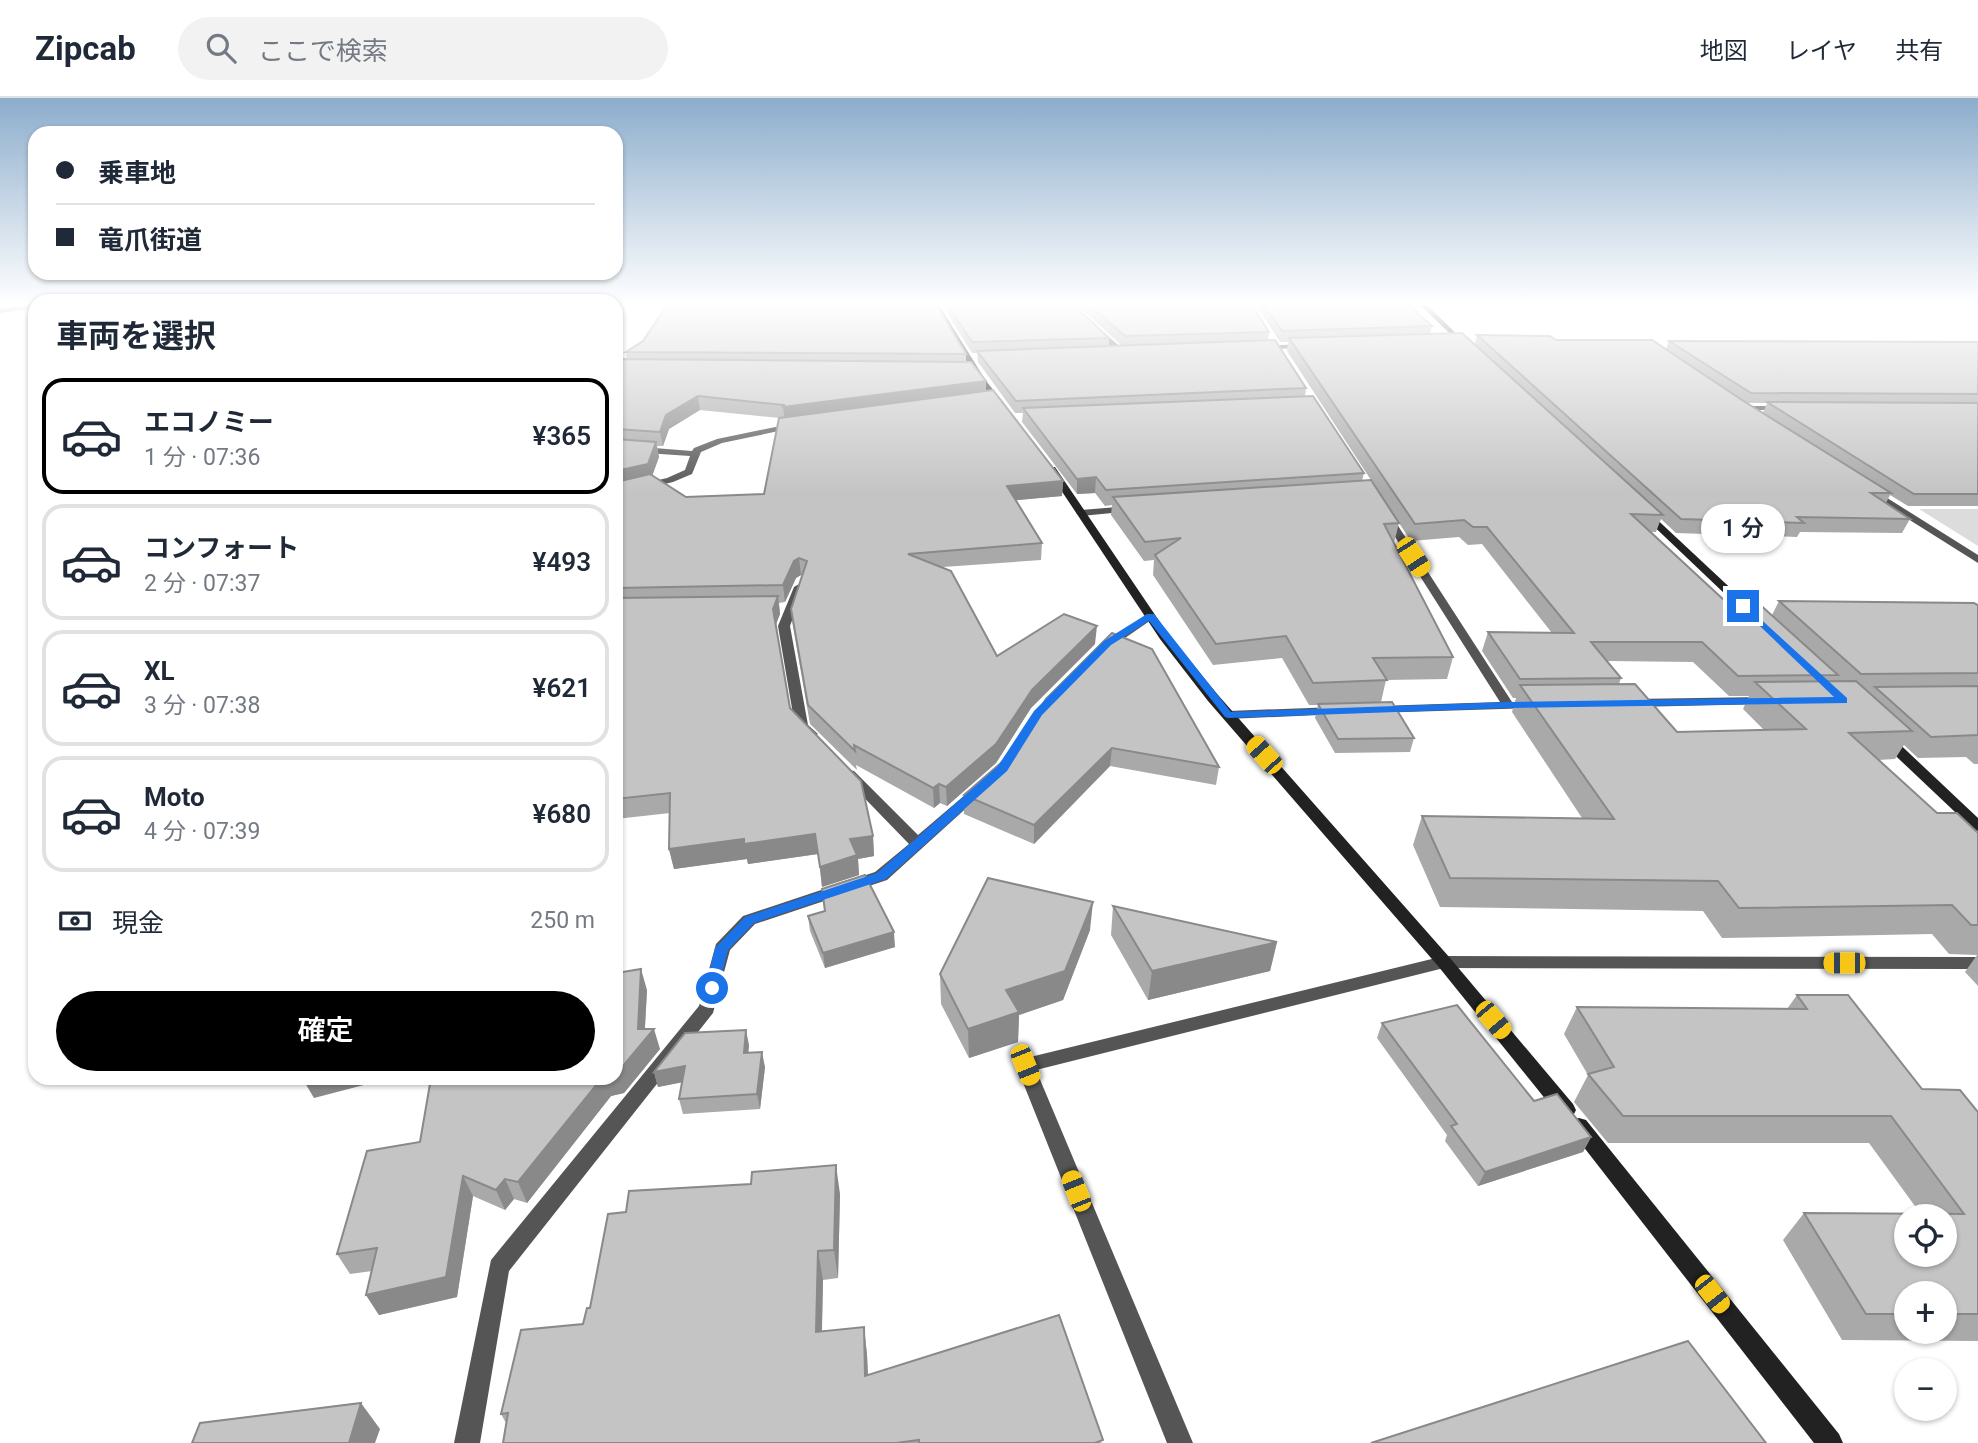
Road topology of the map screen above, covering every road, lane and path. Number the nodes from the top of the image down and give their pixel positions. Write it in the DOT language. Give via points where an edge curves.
graph roads {
  1 [pos="975,368"];
  2 [pos="1731,401"];
  3 [pos="1741,408"];
  4 [pos="1797,408"];
  5 [pos="1011,418"];
  6 [pos="1764,422"];
  7 [pos="808,423"];
  8 [pos="623,449"];
  9 [pos="696,454"];
  10 [pos="1042,456"];
  11 [pos="1865,488"];
  12 [pos="623,491"];
  13 [pos="1632,501"];
  14 [pos="1379,504"];
  15 [pos="1137,509"];
  16 [pos="1081,513"];
  17 [pos="1978,560"];
  18 [pos="802,580"];
  19 [pos="1150,616"];
  20 [pos="1763,625"];
  21 [pos="1098,652"];
  22 [pos="1774,701"];
  23 [pos="1620,704"];
  24 [pos="1508,705"];
  25 [pos="1550,705"];
  26 [pos="1228,715"];
  27 [pos="1872,727"];
  28 [pos="822,746"];
  29 [pos="841,765"];
  30 [pos="984,785"];
  31 [pos="1978,826"];
  32 [pos="918,844"];
  33 [pos="1444,961"];
  34 [pos="1978,963"];
  35 [pos="467,1443"];
  36 [pos="1180,1443"];
  37 [pos="1830,1443"];
  1 -- 5 [label="street" via="989,399"];
  2 -- 3 [label="street"];
  3 -- 4 [label="street"];
  3 -- 6 [label="street"];
  7 -- 9 [label="street" via="720,441"];
  8 -- 9 [label="street"];
  9 -- 12 [label="street" via="689,472"];
  10 -- 16 [label="street"];
  11 -- 17 [label="street"];
  13 -- 20 [label="street"];
  14 -- 24 [label="street"];
  15 -- 16 [label="street"];
  16 -- 19 [label="street"];
  18 -- 28 [label="street" via="784,608 783,626 802,726"];
  19 -- 21 [label="street"];
  19 -- 26 [label="street"];
  22 -- 23 [label="street"];
  24 -- 25 [label="street"];
  24 -- 26 [label="street"];
  26 -- 33 [label="street"];
  27 -- 31 [label="street"];
  29 -- 32 [label="street"];
  30 -- 32 [label="street"];
  32 -- 35 [label="street" via="881,876 749,920 722,948 707,1008 499,1267"];
  33 -- 34 [label="street"];
  33 -- 36 [label="street" via="1025,1065"];
  33 -- 37 [label="street"];
}
